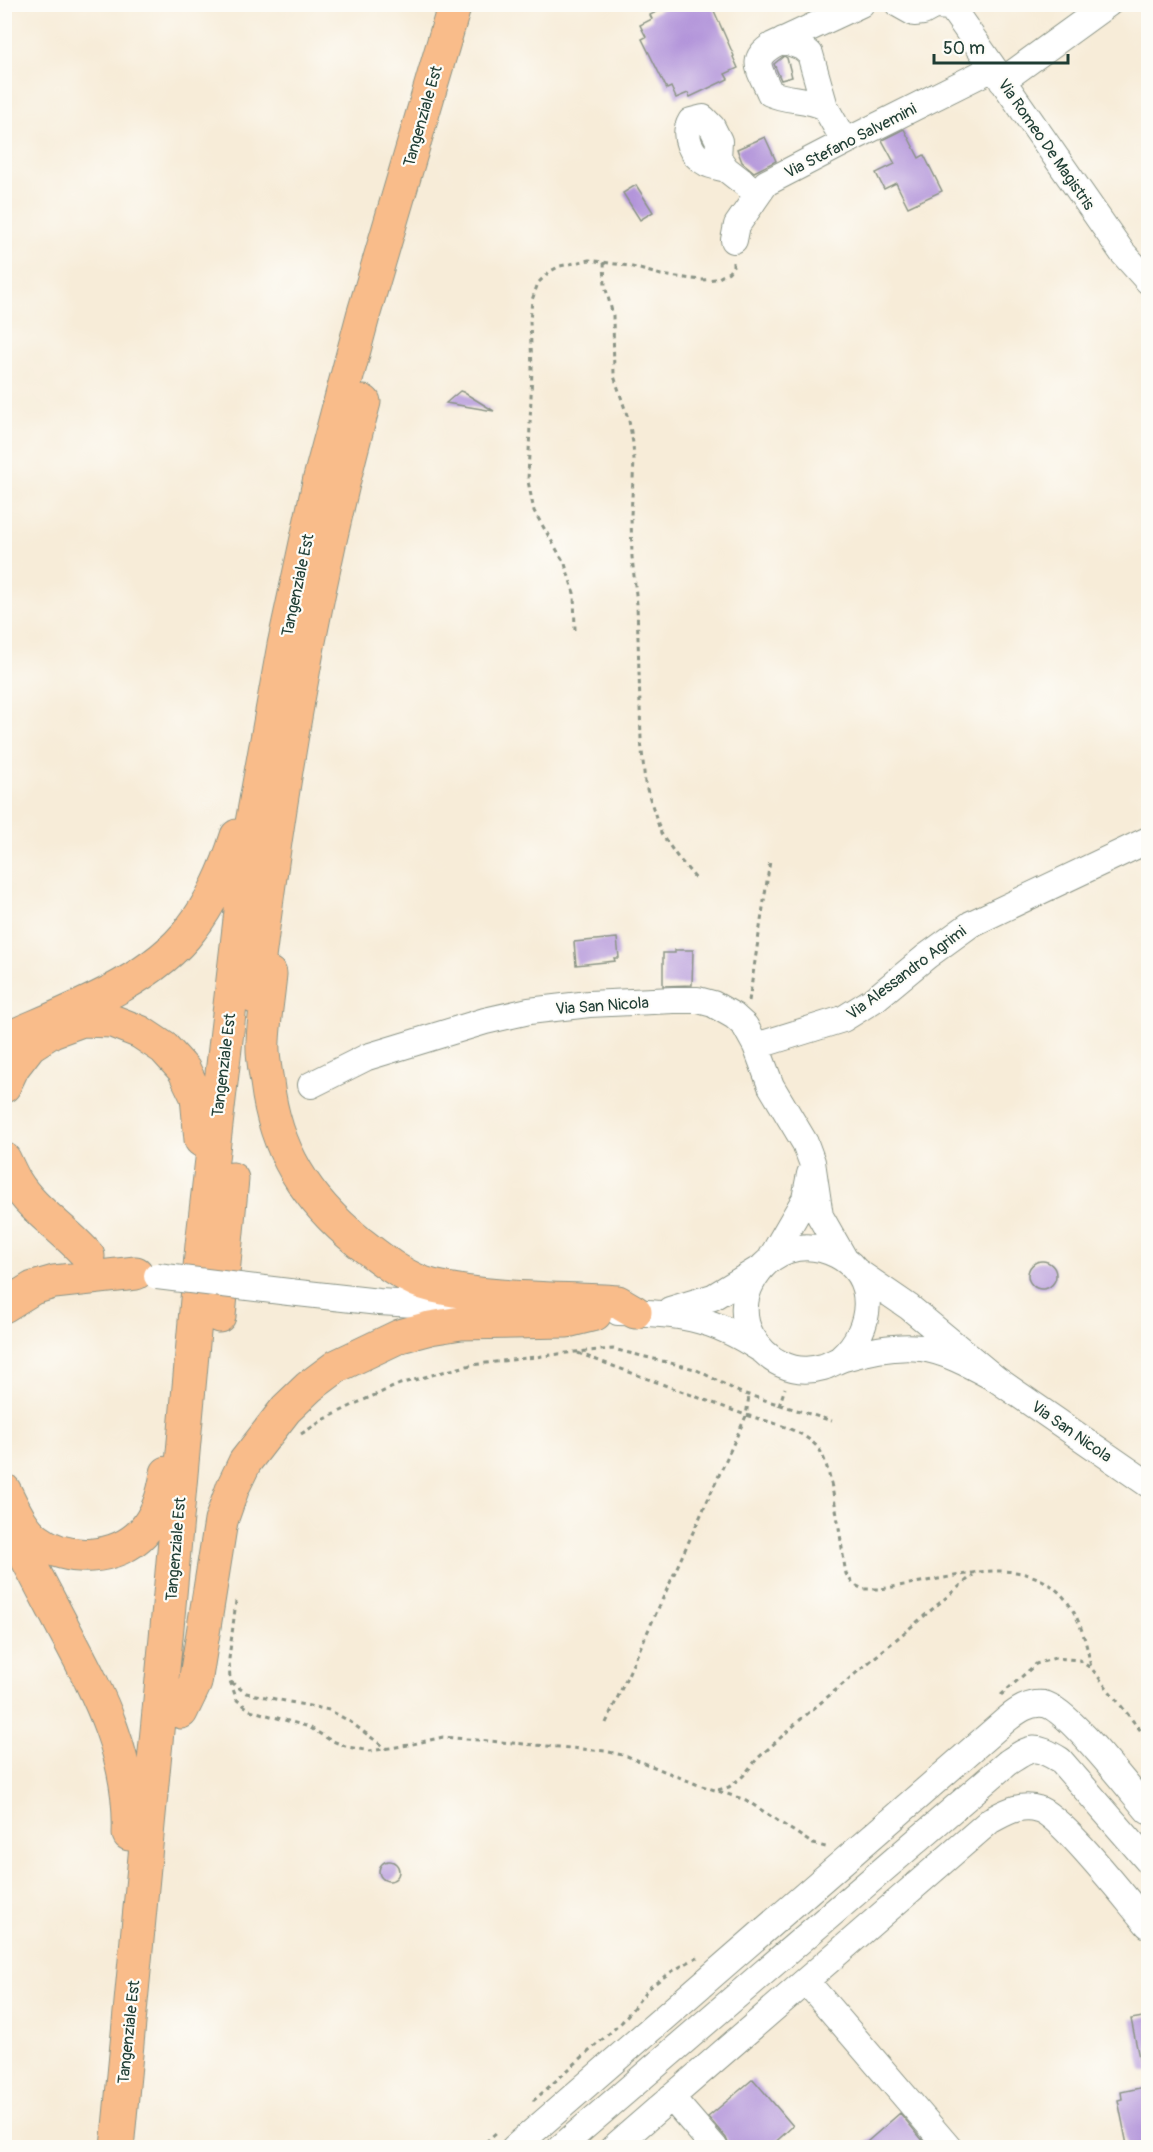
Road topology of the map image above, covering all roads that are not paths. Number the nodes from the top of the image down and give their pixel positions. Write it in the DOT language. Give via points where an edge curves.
graph roads {
  1 [pos="455,4"];
  2 [pos="475,4"];
  3 [pos="861,4"];
  4 [pos="898,4"];
  5 [pos="1108,4"];
  6 [pos="950,6"];
  7 [pos="783,40"];
  8 [pos="998,75"];
  9 [pos="825,107"];
  10 [pos="845,142"];
  11 [pos="726,169"];
  12 [pos="758,194"];
  13 [pos="734,240"];
  14 [pos="1149,281"];
  15 [pos="274,701"];
  16 [pos="1149,840"];
  17 [pos="274,842"];
  18 [pos="751,1036"];
  19 [pos="4,1040"];
  20 [pos="311,1085"];
  21 [pos="4,1086"];
  22 [pos="4,1160"];
  23 [pos="812,1162"];
  24 [pos="4,1194"];
  25 [pos="202,1245"];
  26 [pos="88,1256"];
  27 [pos="765,1263"];
  28 [pos="851,1266"];
  29 [pos="147,1275"];
  30 [pos="4,1306"];
  31 [pos="602,1312"];
  32 [pos="648,1312"];
  33 [pos="195,1333"];
  34 [pos="760,1349"];
  35 [pos="841,1358"];
  36 [pos="996,1378"];
  37 [pos="1149,1484"];
  38 [pos="4,1490"];
  39 [pos="4,1516"];
  40 [pos="182,1712"];
  41 [pos="1149,1811"];
  42 [pos="1149,1861"];
  43 [pos="1149,1925"];
  44 [pos="806,1981"];
  45 [pos="128,2034"];
  46 [pos="671,2097"];
  47 [pos="117,2148"];
  48 [pos="138,2148"];
  49 [pos="514,2148"];
  50 [pos="560,2148"];
  51 [pos="613,2148"];
  52 [pos="715,2148"];
  53 [pos="949,2148"];
  1 -- 15 [label="highway, Tangenziale Est" via="323,466"];
  2 -- 17 [label="highway, Tangenziale Est" via="332,527"];
  3 -- 7 [label="street"];
  4 -- 6 [label="street" via="914,13 934,6"];
  5 -- 8 [label="street, Via Stefano Salvemini"];
  6 -- 8 [label="street, Via Romeo De Magistris"];
  7 -- 9 [label="street" via="810,54"];
  7 -- 9 [label="street" via="762,52 757,60 770,93"];
  8 -- 10 [label="street, Via Stefano Salvemini"];
  8 -- 14 [label="street, Via Romeo De Magistris" via="1122,252"];
  9 -- 10 [label="street"];
  10 -- 12 [label="street, Via Stefano Salvemini" via="766,183"];
  11 -- 12 [label="street"];
  12 -- 13 [label="street, Via Stefano Salvemini" via="737,225"];
  15 -- 19 [label="highway" via="264,720 232,851 191,929 144,972"];
  15 -- 25 [label="highway, Tangenziale Est" via="250,834"];
  16 -- 18 [label="street, Via Alessandro Agrimi" via="971,924 875,999 843,1019"];
  17 -- 32 [label="highway" via="278,903 263,1043 266,1079 277,1133 291,1164 314,1198 371,1251 404,1274 431,1286 498,1295 618,1302"];
  17 -- 40 [label="highway, Tangenziale Est" via="236,1136"];
  18 -- 20 [label="street, Via San Nicola" via="734,1016 698,1000 589,1004 485,1021 367,1057"];
  18 -- 23 [label="street, Via San Nicola" via="771,1086"];
  21 -- 25 [label="highway" via="30,1045 52,1031 82,1020 112,1021 140,1032 164,1048 184,1070 197,1097 201,1128 198,1227"];
  22 -- 26 [label="highway" via="28,1197"];
  23 -- 27 [label="street" via="805,1199"];
  23 -- 28 [label="street, Via San Nicola" via="820,1216"];
  24 -- 26 [label="street" via="67,1245"];
  25 -- 33 [label="highway, Tangenziale Est"];
  26 -- 29 [label="street"];
  27 -- 28 [label="street, Via San Nicola" via="790,1249 808,1247 823,1249"];
  27 -- 32 [label="street, Via San Nicola" via="713,1297"];
  27 -- 34 [label="street" via="748,1290 745,1306 750,1332"];
  28 -- 35 [label="street, Via San Nicola" via="864,1290 867,1311 863,1331"];
  28 -- 36 [label="street, Via San Nicola" via="909,1307"];
  29 -- 30 [label="highway" via="54,1282 33,1288"];
  29 -- 31 [label="street, bridge" via="413,1304"];
  31 -- 32 [label="street"];
  31 -- 40 [label="highway" via="567,1321 461,1323 400,1336 337,1366 286,1409 245,1462 221,1521 195,1683"];
  32 -- 34 [label="street, Via San Nicola" via="694,1317"];
  33 -- 38 [label="highway" via="185,1360 165,1486 156,1512 142,1532 105,1553 80,1556 56,1551 35,1539"];
  33 -- 45 [label="highway, Tangenziale Est"];
  34 -- 35 [label="street, Via San Nicola" via="791,1370 823,1367"];
  35 -- 36 [label="street, Via San Nicola" via="921,1348 962,1360"];
  36 -- 37 [label="street, Via San Nicola"];
  39 -- 45 [label="highway" via="93,1684 122,1760 129,1791 130,1827 121,2013"];
  40 -- 48 [label="highway, Tangenziale Est"];
  41 -- 49 [label="street" via="1066,1717 1044,1704 1024,1707"];
  42 -- 50 [label="street" via="1060,1760 1044,1750 1028,1749"];
  43 -- 44 [label="street" via="1059,1822 1039,1809 1014,1808 991,1820"];
  44 -- 46 [label="street"];
  44 -- 53 [label="street"];
  45 -- 47 [label="highway, Tangenziale Est"];
  46 -- 51 [label="street"];
  46 -- 52 [label="street"];
}
